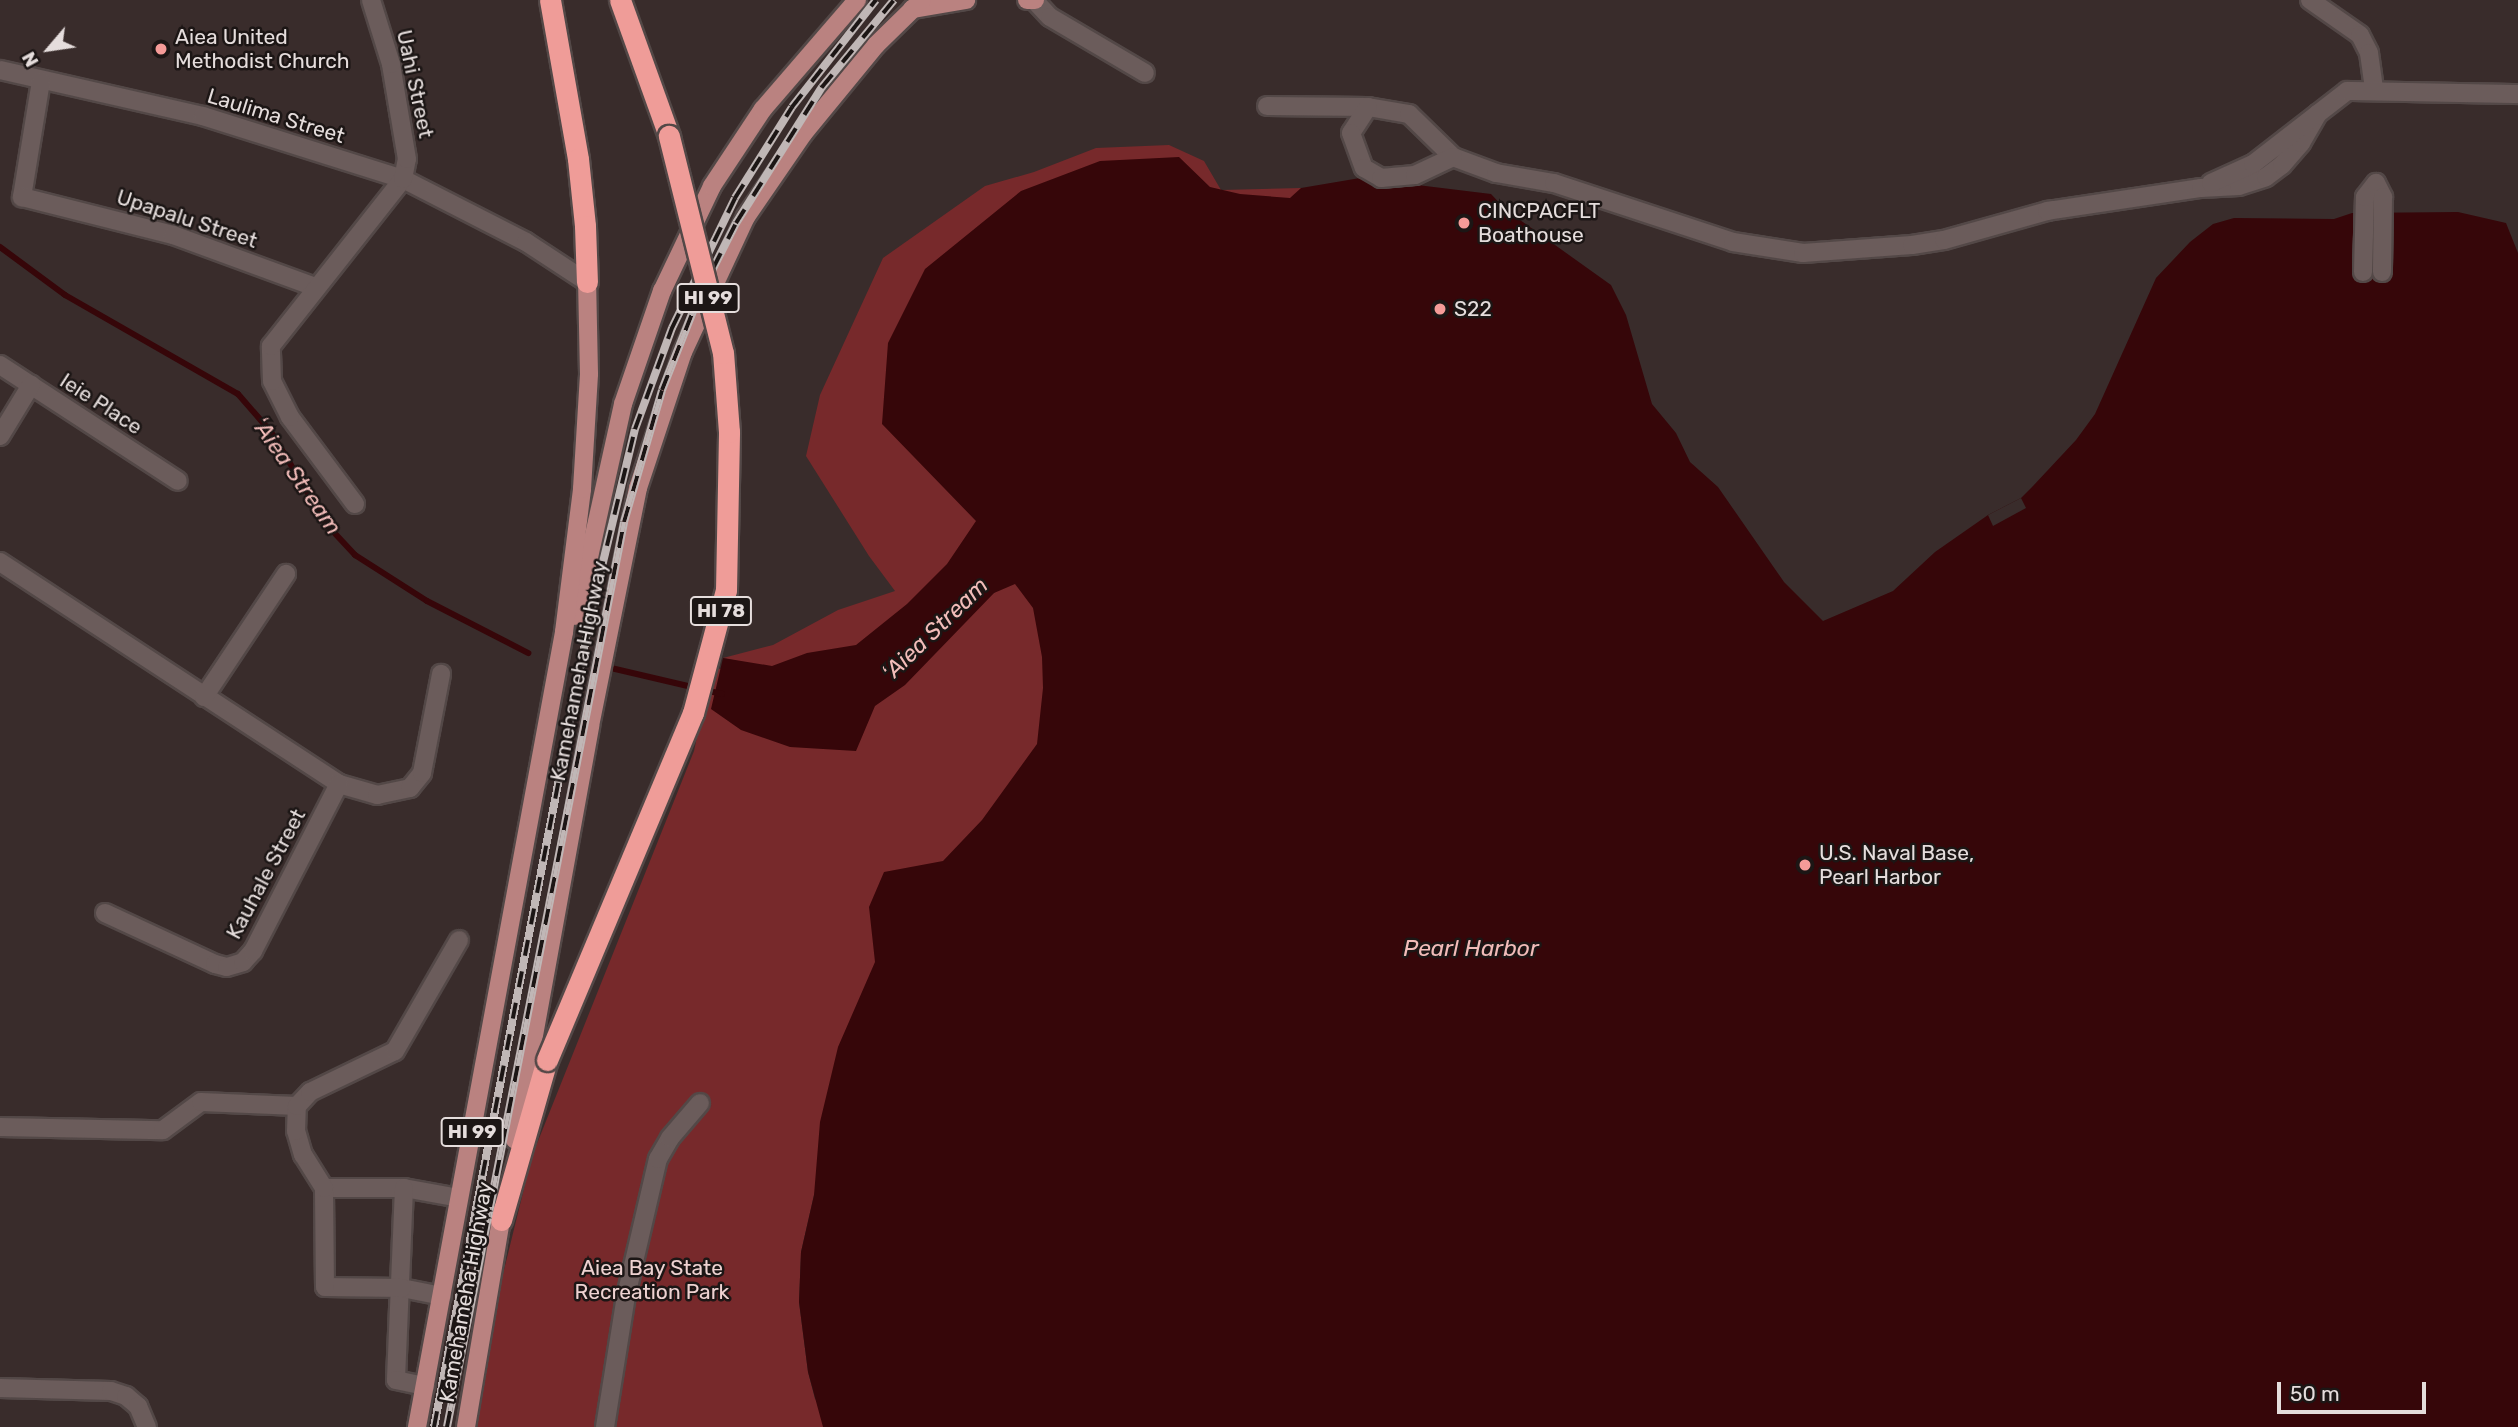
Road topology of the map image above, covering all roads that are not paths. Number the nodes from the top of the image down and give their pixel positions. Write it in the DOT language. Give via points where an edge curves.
graph roads {
  1 [pos="371,0"];
  2 [pos="550,0"];
  3 [pos="620,0"];
  4 [pos="857,0"];
  5 [pos="966,0"];
  6 [pos="1033,0"];
  7 [pos="2310,0"];
  8 [pos="917,5"];
  9 [pos="0,70"];
  10 [pos="1145,73"];
  11 [pos="41,81"];
  12 [pos="2374,90"];
  13 [pos="2518,94"];
  14 [pos="1267,106"];
  15 [pos="1368,107"];
  16 [pos="1453,157"];
  17 [pos="403,178"];
  18 [pos="2363,272"];
  19 [pos="2382,272"];
  20 [pos="587,282"];
  21 [pos="315,287"];
  22 [pos="0,365"];
  23 [pos="31,385"];
  24 [pos="0,436"];
  25 [pos="178,481"];
  26 [pos="355,504"];
  27 [pos="0,562"];
  28 [pos="286,574"];
  29 [pos="568,634"];
  30 [pos="441,674"];
  31 [pos="204,697"];
  32 [pos="339,784"];
  33 [pos="105,913"];
  34 [pos="459,940"];
  35 [pos="700,1103"];
  36 [pos="297,1106"];
  37 [pos="0,1127"];
  38 [pos="324,1188"];
  39 [pos="404,1188"];
  40 [pos="459,1198"];
  41 [pos="501,1220"];
  42 [pos="402,1287"];
  43 [pos="442,1296"];
  44 [pos="425,1386"];
  45 [pos="0,1388"];
  46 [pos="147,1427"];
  47 [pos="417,1427"];
  48 [pos="466,1427"];
  49 [pos="605,1427"];
  1 -- 17 [label="street, Uahi Street" via="391,64 407,159"];
  2 -- 20 [label="highway" via="578,159"];
  3 -- 41 [label="highway, HI 78, bridge" via="669,136 723,354 729,432 726,590 693,713 547,1060"];
  4 -- 29 [label="main road, Kamehameha Highway / HI 99" via="763,109 712,186 662,291 623,404"];
  5 -- 8 [label="main road"];
  6 -- 10 [label="street" via="1049,17"];
  7 -- 12 [label="street" via="2360,35 2369,53"];
  8 -- 41 [label="main road, Kamehameha Highway / HI 99" via="876,45 803,134 746,217 683,352 638,488"];
  9 -- 11 [label="street, Laulima Street"];
  11 -- 17 [label="street, Laulima Street" via="203,116"];
  11 -- 21 [label="street, Upapalu Street" via="22,197 173,235"];
  12 -- 13 [label="street"];
  12 -- 16 [label="street" via="2347,92 2253,164 2201,188 2047,211 1944,240 1894,248 1802,253 1733,242 1554,183 1496,173"];
  14 -- 15 [label="street"];
  15 -- 16 [label="street" via="1409,114"];
  15 -- 16 [label="street" via="1351,133 1364,168 1381,178 1415,174"];
  17 -- 20 [label="street, Laulima Street" via="529,236"];
  17 -- 21 [label="street"];
  18 -- 19 [label="street" via="2365,197 2376,183 2383,197"];
  20 -- 29 [label="main road, Kamehameha Highway" via="589,374"];
  21 -- 26 [label="street" via="271,346 272,381 290,417"];
  22 -- 23 [label="street, Ieie Place"];
  23 -- 24 [label="street"];
  23 -- 25 [label="street, Ieie Place"];
  27 -- 31 [label="street"];
  28 -- 31 [label="street"];
  29 -- 40 [label="main road, Kamehameha Highway / HI 99"];
  30 -- 32 [label="street" via="422,773 410,788 377,795"];
  31 -- 32 [label="street"];
  32 -- 33 [label="street, Kauhale Street" via="253,951 243,962 227,967 215,964"];
  34 -- 36 [label="street" via="395,1051 310,1092"];
  35 -- 49 [label="street" via="658,1159 626,1296"];
  36 -- 37 [label="street" via="201,1102 163,1130"];
  36 -- 38 [label="street" via="296,1131 303,1155"];
  38 -- 39 [label="street"];
  38 -- 42 [label="street" via="325,1287"];
  39 -- 40 [label="street"];
  39 -- 42 [label="street"];
  40 -- 43 [label="main road, Kamehameha Highway / HI 99"];
  41 -- 48 [label="main road, Kamehameha Highway / HI 99"];
  42 -- 43 [label="street"];
  42 -- 44 [label="street" via="396,1380"];
  43 -- 44 [label="main road, Kamehameha Highway / HI 99"];
  44 -- 47 [label="main road, Kamehameha Highway / HI 99"];
  45 -- 46 [label="street" via="111,1391 138,1406"];
}
